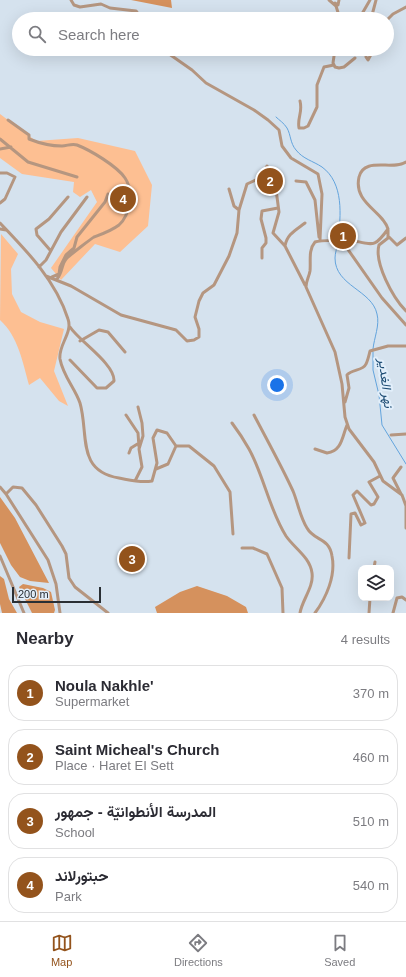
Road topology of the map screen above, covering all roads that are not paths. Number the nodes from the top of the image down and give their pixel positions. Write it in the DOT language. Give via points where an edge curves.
graph roads {
  1 [pos="71,0"];
  2 [pos="329,0"];
  3 [pos="339,0"];
  4 [pos="370,0"];
  5 [pos="376,0"];
  6 [pos="334,2"];
  7 [pos="406,7"];
  8 [pos="137,12"];
  9 [pos="338,12"];
  10 [pos="363,12"];
  11 [pos="373,12"];
  12 [pos="394,13"];
  13 [pos="172,56"];
  14 [pos="335,56"];
  15 [pos="355,58"];
  16 [pos="334,65"];
  17 [pos="300,101"];
  18 [pos="8,120"];
  19 [pos="0,139"];
  20 [pos="11,147"];
  21 [pos="0,149"];
  22 [pos="406,162"];
  23 [pos="0,173"];
  24 [pos="77,177"];
  25 [pos="296,181"];
  26 [pos="229,189"];
  27 [pos="108,194"];
  28 [pos="68,197"];
  29 [pos="87,197"];
  30 [pos="0,203"];
  31 [pos="239,210"];
  32 [pos="279,210"];
  33 [pos="0,223"];
  34 [pos="305,223"];
  35 [pos="0,229"];
  36 [pos="388,229"];
  37 [pos="6,230"];
  38 [pos="389,237"];
  39 [pos="406,238"];
  40 [pos="320,239"];
  41 [pos="342,241"];
  42 [pos="285,246"];
  43 [pos="50,250"];
  44 [pos="262,258"];
  45 [pos="40,267"];
  46 [pos="46,276"];
  47 [pos="52,278"];
  48 [pos="58,279"];
  49 [pos="306,287"];
  50 [pos="406,311"];
  51 [pos="406,325"];
  52 [pos="70,327"];
  53 [pos="80,341"];
  54 [pos="406,346"];
  55 [pos="125,352"];
  56 [pos="70,360"];
  57 [pos="345,404"];
  58 [pos="138,407"];
  59 [pos="126,415"];
  60 [pos="254,415"];
  61 [pos="232,423"];
  62 [pos="347,425"];
  63 [pos="406,434"];
  64 [pos="391,435"];
  65 [pos="139,443"];
  66 [pos="176,446"];
  67 [pos="140,449"];
  68 [pos="315,449"];
  69 [pos="129,453"];
  70 [pos="401,467"];
  71 [pos="156,469"];
  72 [pos="380,476"];
  73 [pos="135,481"];
  74 [pos="0,487"];
  75 [pos="6,494"];
  76 [pos="402,496"];
  77 [pos="406,528"];
  78 [pos="233,534"];
  79 [pos="242,548"];
  80 [pos="0,556"];
  81 [pos="350,558"];
  82 [pos="375,562"];
  83 [pos="4,564"];
  84 [pos="374,565"];
  85 [pos="0,566"];
  86 [pos="406,600"];
  87 [pos="370,601"];
  88 [pos="24,613"];
  89 [pos="60,613"];
  90 [pos="108,613"];
  91 [pos="283,613"];
  92 [pos="300,613"];
  93 [pos="315,613"];
  94 [pos="369,613"];
  95 [pos="393,613"];
  1 -- 8 [label="street" via="74,5 80,7 100,4"];
  2 -- 6 [label="street"];
  3 -- 6 [label="street" via="338,5"];
  4 -- 10 [label="street"];
  5 -- 11 [label="street"];
  6 -- 9 [label="street"];
  7 -- 12 [label="street"];
  13 -- 40 [label="street" via="206,83 268,120 279,130 282,146 291,158 318,174 322,194"];
  14 -- 16 [label="street"];
  15 -- 16 [label="street" via="342,68"];
  16 -- 17 [label="street" via="324,67 317,85 317,107 308,126 304,128 299,128 298,122 302,111"];
  18 -- 48 [label="street" via="29,135 29,139 41,144 74,144 83,148 125,178 130,197 128,215 118,226 92,238 68,257 63,263"];
  19 -- 20 [label="street"];
  20 -- 21 [label="street"];
  20 -- 24 [label="street" via="28,162"];
  22 -- 36 [label="street" via="370,166 359,175 359,186 365,202 373,212 384,219"];
  23 -- 30 [label="street" via="15,177 6,199"];
  25 -- 40 [label="street" via="306,182 315,200"];
  26 -- 31 [label="street" via="234,206"];
  27 -- 47 [label="street" via="105,202 77,237 74,248 60,267 59,274"];
  28 -- 43 [label="street" via="49,219 36,229"];
  29 -- 43 [label="street"];
  31 -- 32 [label="street" via="247,184 260,178 266,166 273,177"];
  31 -- 48 [label="street" via="237,233 229,256 214,285 203,293 199,301 195,317 200,334 194,340 187,341 176,330 121,315"];
  32 -- 42 [label="street" via="273,233"];
  32 -- 44 [label="street" via="262,211 260,219 266,238"];
  33 -- 37 [label="street"];
  34 -- 42 [label="street" via="292,232 286,239"];
  35 -- 37 [label="street"];
  36 -- 38 [label="street"];
  36 -- 41 [label="street" via="372,244"];
  37 -- 45 [label="street"];
  38 -- 39 [label="street" via="397,245"];
  38 -- 50 [label="street" via="379,245 379,260 395,298"];
  40 -- 41 [label="street"];
  40 -- 49 [label="street" via="312,245"];
  41 -- 51 [label="street" via="382,298"];
  42 -- 49 [label="street"];
  43 -- 45 [label="street"];
  45 -- 46 [label="street"];
  46 -- 47 [label="street"];
  46 -- 52 [label="street" via="68,318"];
  47 -- 48 [label="street"];
  49 -- 57 [label="street" via="335,352"];
  52 -- 53 [label="street"];
  52 -- 73 [label="street" via="60,359 80,403 90,458 95,468 107,476"];
  53 -- 55 [label="street" via="97,331 108,332"];
  53 -- 56 [label="street" via="102,359 114,379 112,383 106,388 97,388"];
  54 -- 57 [label="street" via="391,346 370,351 366,365 347,374 349,388"];
  57 -- 62 [label="street"];
  58 -- 67 [label="street" via="143,436"];
  59 -- 65 [label="street" via="138,433"];
  60 -- 93 [label="street" via="293,491 307,529 325,540 329,546 333,566 328,591"];
  61 -- 92 [label="street" via="249,449 268,499 286,535 311,567 313,574 310,587"];
  62 -- 68 [label="street" via="336,450 327,453"];
  62 -- 72 [label="street" via="374,462"];
  63 -- 64 [label="street"];
  65 -- 67 [label="street"];
  65 -- 69 [label="street" via="131,448"];
  66 -- 71 [label="street" via="168,464"];
  66 -- 71 [label="street" via="167,433 157,430 153,438"];
  66 -- 78 [label="street" via="189,446 214,466 230,492"];
  67 -- 73 [label="street" via="142,466"];
  70 -- 76 [label="street" via="393,478"];
  71 -- 73 [label="street" via="152,481"];
  72 -- 76 [label="street"];
  72 -- 81 [label="street" via="369,482 378,497 374,504 367,503 357,491 353,495 366,523 361,525 355,513 351,514"];
  74 -- 75 [label="street"];
  75 -- 89 [label="street" via="48,560 56,584"];
  75 -- 90 [label="street" via="13,487 22,488 62,546 66,554 69,578 75,587"];
  76 -- 77 [label="street" via="406,506"];
  79 -- 91 [label="street" via="252,548 267,554 282,588"];
  80 -- 83 [label="street"];
  82 -- 84 [label="street"];
  83 -- 85 [label="street"];
  83 -- 88 [label="street"];
  86 -- 95 [label="street" via="398,598"];
  87 -- 94 [label="street"];
}
